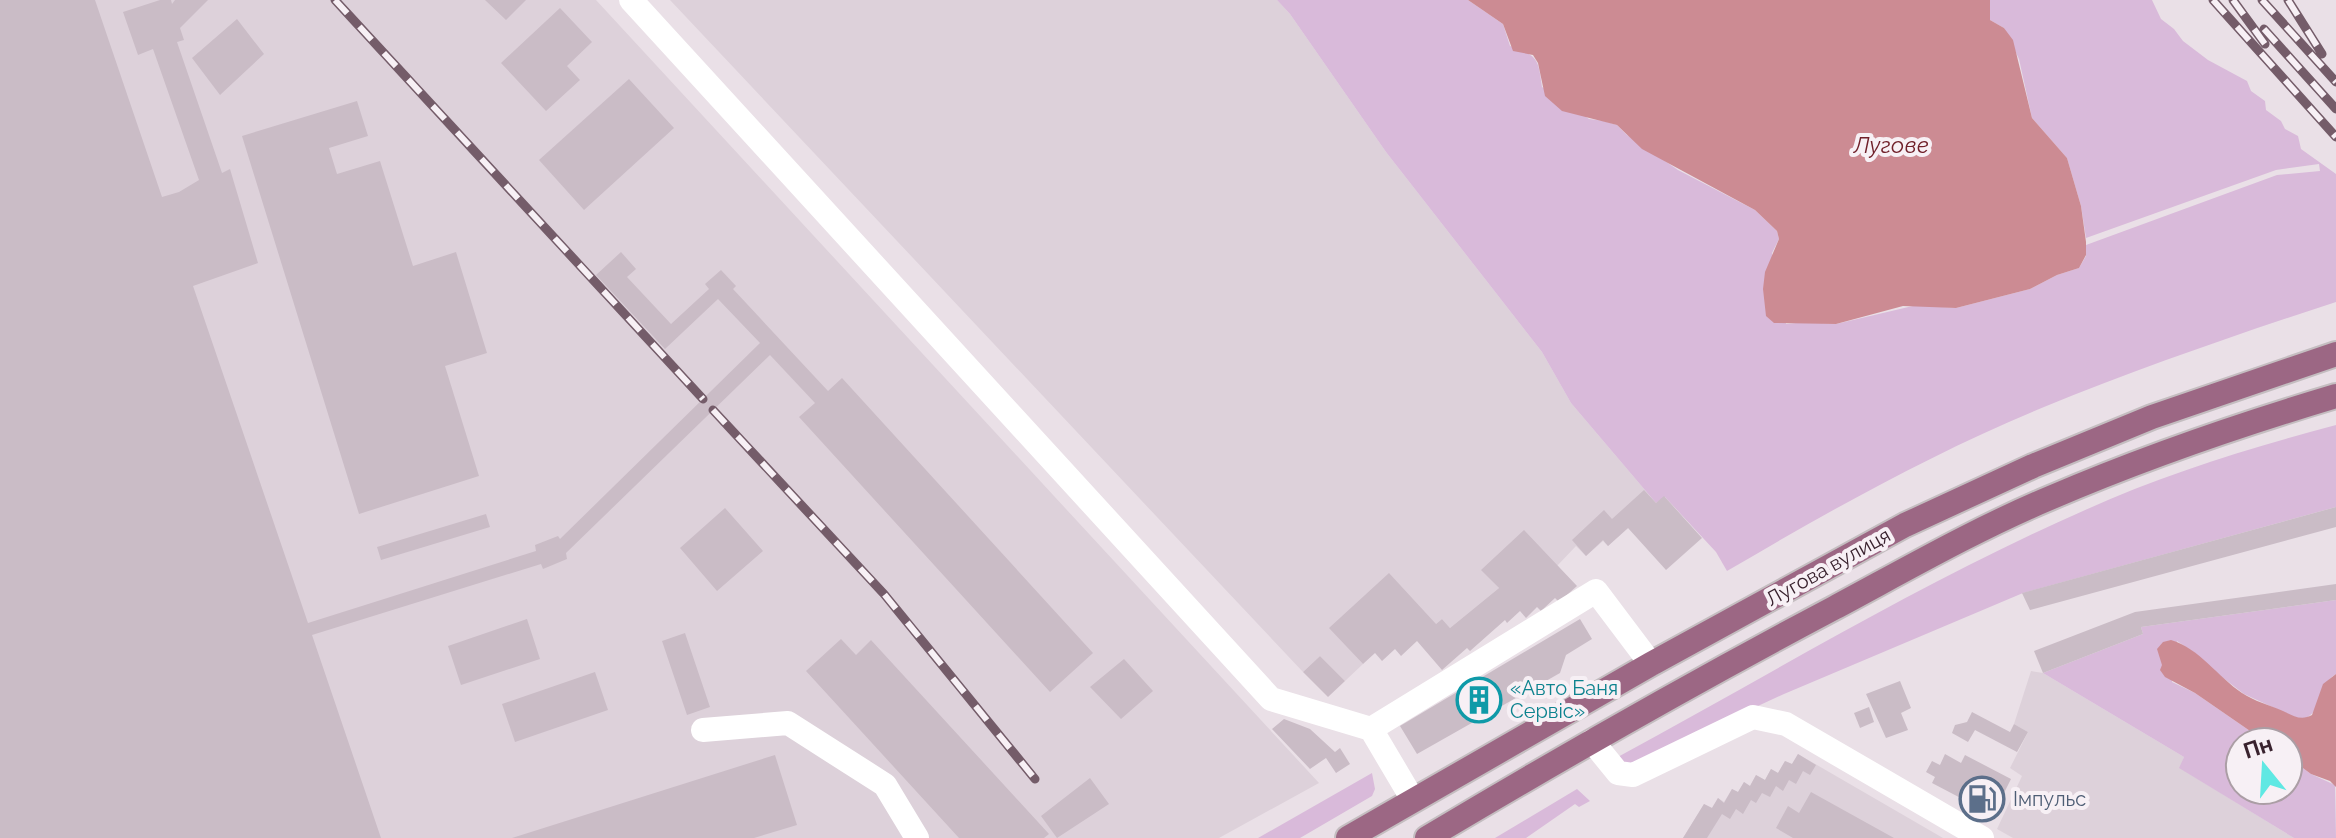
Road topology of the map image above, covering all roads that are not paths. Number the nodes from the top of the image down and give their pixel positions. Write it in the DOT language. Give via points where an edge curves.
graph roads {
  1 [pos="631,0"];
  2 [pos="2336,354"];
  3 [pos="2336,396"];
  4 [pos="1651,664"];
  5 [pos="1371,729"];
  6 [pos="703,730"];
  7 [pos="1592,741"];
  8 [pos="1413,800"];
  9 [pos="917,838"];
  10 [pos="1348,838"];
  11 [pos="1427,838"];
  12 [pos="1982,838"];
  1 -- 5 [label="lane" via="1271,699"];
  2 -- 4 [label="main road, Лугова вулиця" via="2152,417 2019,472 1905,525"];
  3 -- 7 [label="main road, Лугова вулиця" via="2165,451 2048,499 1923,560"];
  4 -- 5 [label="lane" via="1596,591"];
  4 -- 8 [label="main road, Лугова вулиця"];
  5 -- 8 [label="lane"];
  6 -- 9 [label="lane" via="788,723 885,785"];
  7 -- 11 [label="main road, Лугова вулиця"];
  7 -- 12 [label="lane" via="1618,773 1633,775 1753,717 1786,724"];
  8 -- 10 [label="main road, Лугова вулиця"];
}
